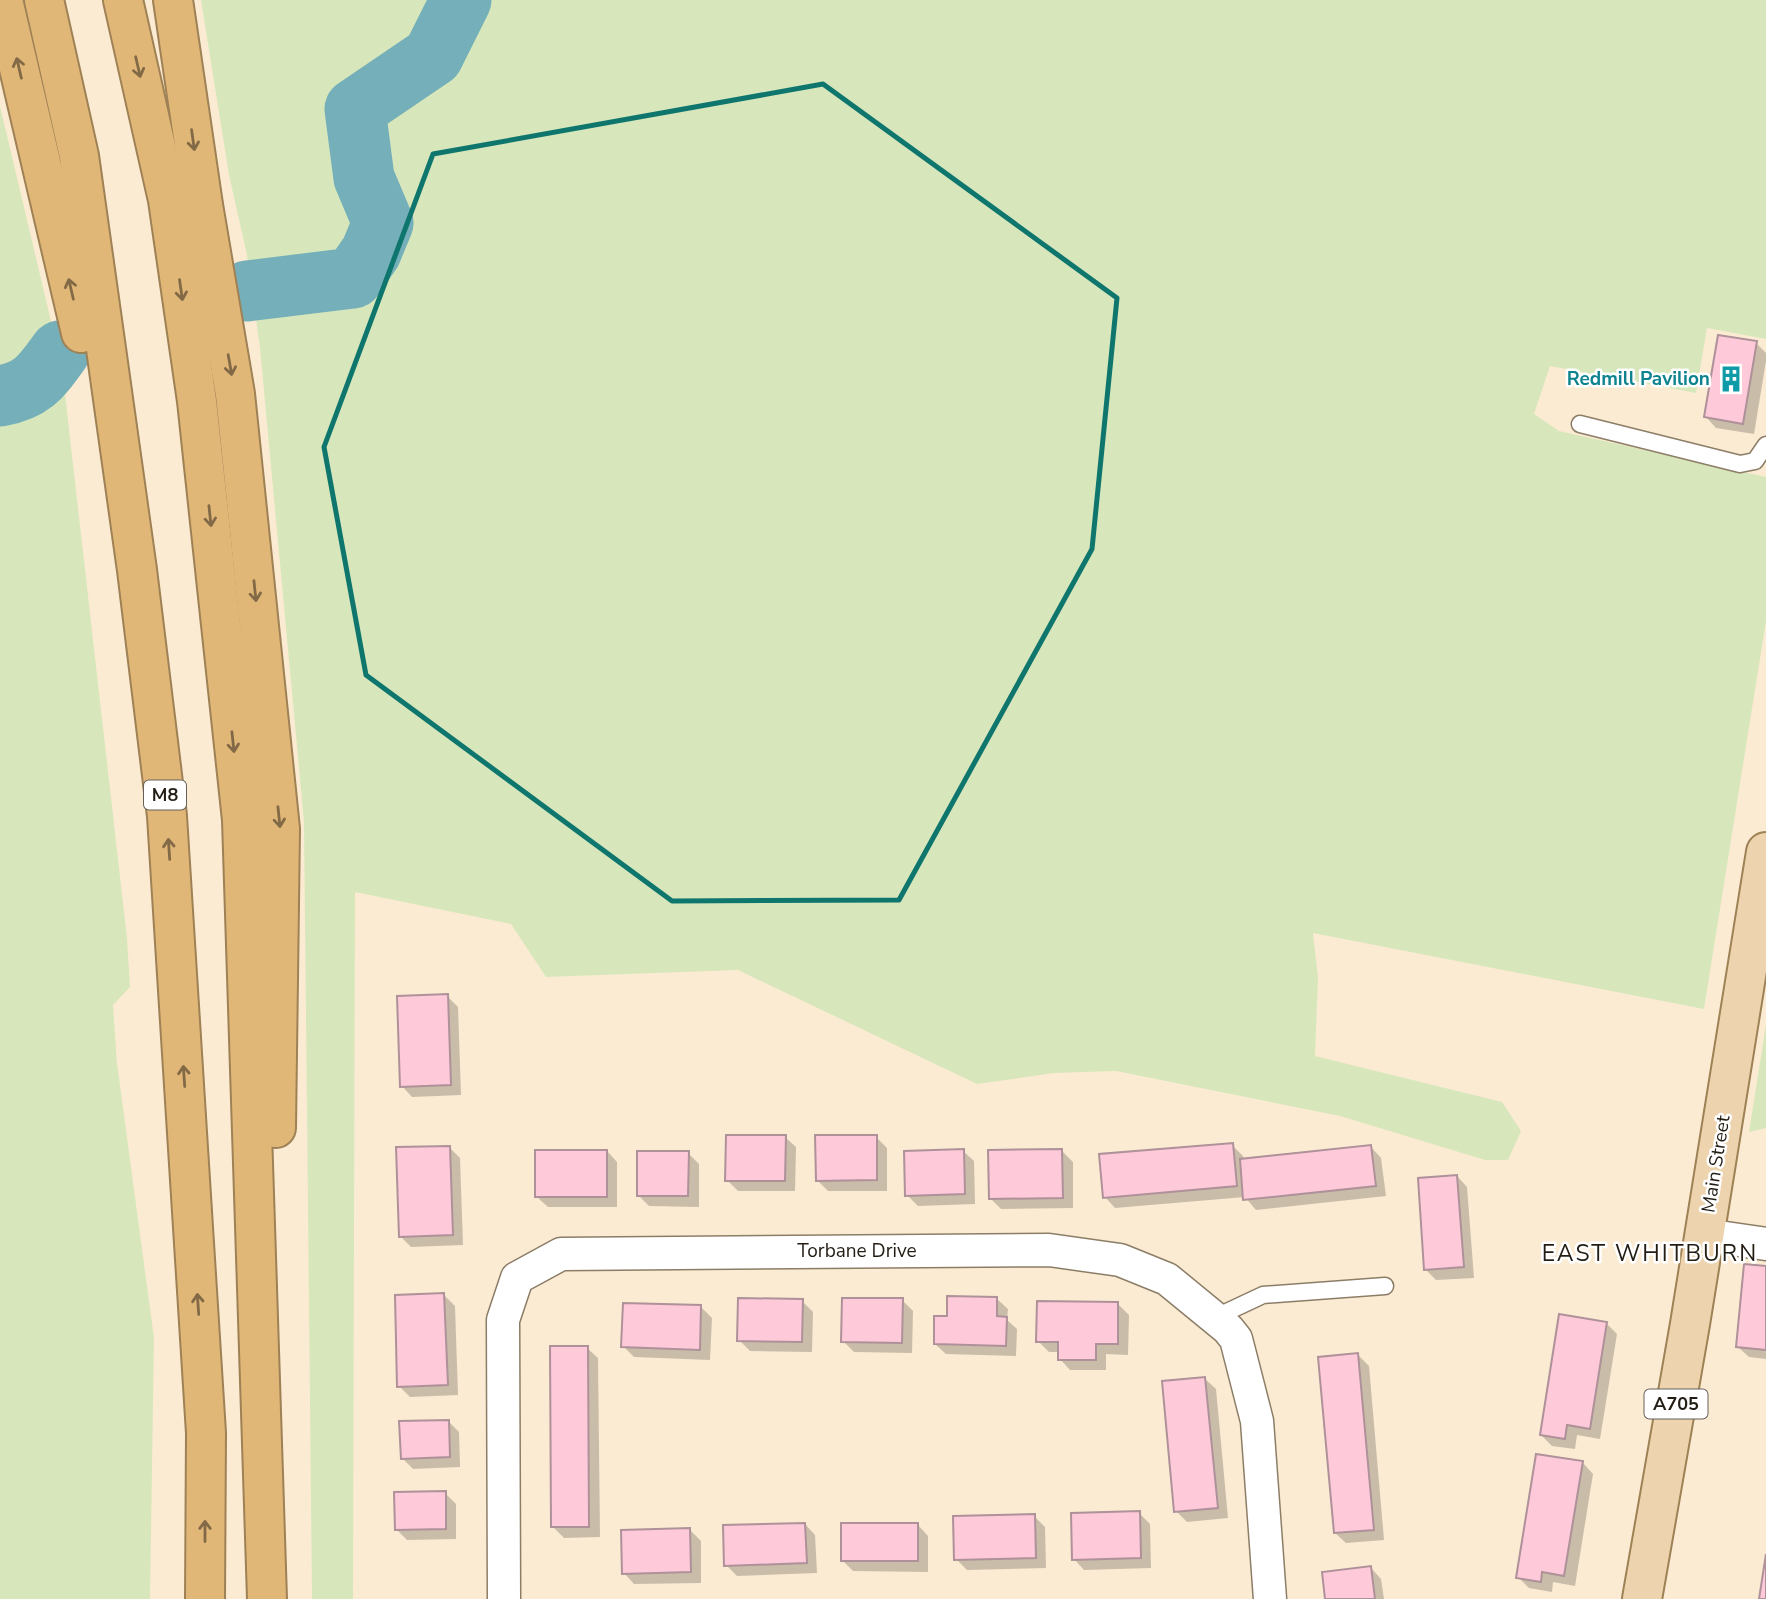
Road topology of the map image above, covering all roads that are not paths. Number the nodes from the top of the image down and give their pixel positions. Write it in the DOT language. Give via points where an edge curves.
graph roads {
  1 [pos="3,0"];
  2 [pos="44,0"];
  3 [pos="124,0"];
  4 [pos="173,0"];
  5 [pos="1580,424"];
  6 [pos="1766,445"];
  7 [pos="137,570"];
  8 [pos="1766,858"];
  9 [pos="1707,1222"];
  10 [pos="1766,1244"];
  11 [pos="1385,1286"];
  12 [pos="1214,1318"];
  13 [pos="205,1599"];
  14 [pos="268,1599"];
  15 [pos="504,1599"];
  16 [pos="1270,1599"];
  17 [pos="1642,1599"];
  7 -- 1 [label="highway, M8, one-way"];
  2 -- 7 [label="highway, M8" via="79,156"];
  3 -- 14 [label="highway, one-way" via="168,201 196,388 242,820"];
  4 -- 14 [label="highway, one-way" via="235,394 280,829"];
  5 -- 6 [label="lane" via="1740,464 1755,461"];
  13 -- 7 [label="highway, M8, one-way" via="206,1433 167,816"];
  8 -- 9 [label="main road, Main Street / A705"];
  9 -- 10 [label="street"];
  9 -- 17 [label="main road, Main Street / A705"];
  11 -- 12 [label="lane" via="1263,1295"];
  12 -- 15 [label="street, Torbane Drive" via="1167,1279 1120,1260 1049,1250 561,1254 517,1278 503,1320"];
  12 -- 16 [label="street, Torbane Drive" via="1236,1339 1257,1421"];
}
